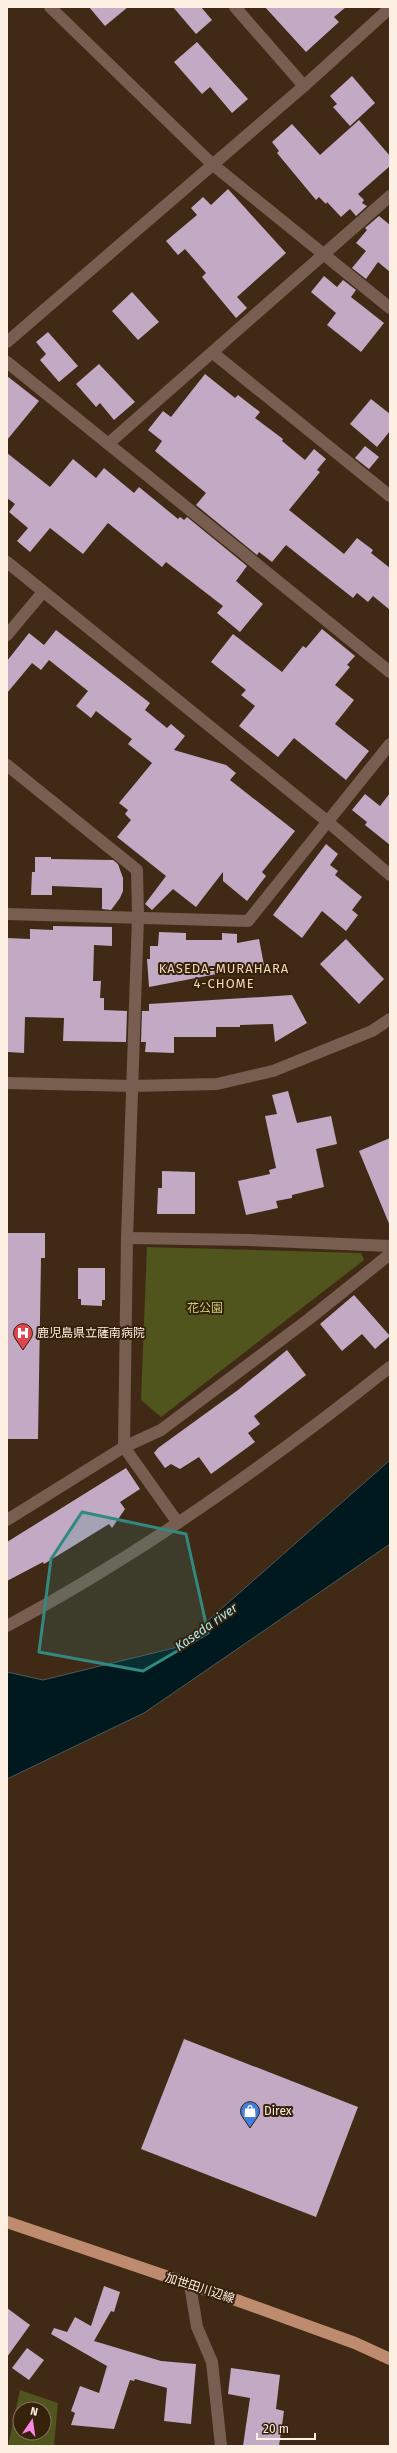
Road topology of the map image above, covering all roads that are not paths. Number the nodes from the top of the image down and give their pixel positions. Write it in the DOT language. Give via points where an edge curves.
graph roads {
  1 [pos="50,7"];
  2 [pos="235,7"];
  3 [pos="390,8"];
  4 [pos="304,86"];
  5 [pos="212,164"];
  6 [pos="390,196"];
  7 [pos="323,255"];
  8 [pos="390,308"];
  9 [pos="7,342"];
  10 [pos="213,353"];
  11 [pos="7,362"];
  12 [pos="109,443"];
  13 [pos="390,496"];
  14 [pos="7,562"];
  15 [pos="43,592"];
  16 [pos="7,636"];
  17 [pos="390,672"];
  18 [pos="390,744"];
  19 [pos="7,765"];
  20 [pos="328,822"];
  21 [pos="390,875"];
  22 [pos="7,914"];
  23 [pos="138,917"];
  24 [pos="390,1019"];
  25 [pos="7,1083"];
  26 [pos="132,1086"];
  27 [pos="127,1238"];
  28 [pos="390,1246"];
  29 [pos="390,1254"];
  30 [pos="390,1367"];
  31 [pos="124,1447"];
  32 [pos="7,1520"];
  33 [pos="178,1523"];
  34 [pos="7,1626"];
  35 [pos="7,2222"];
  36 [pos="190,2285"];
  37 [pos="390,2359"];
  38 [pos="221,2446"];
  1 -- 5 [label="street"];
  2 -- 4 [label="street"];
  3 -- 4 [label="street"];
  4 -- 5 [label="street"];
  5 -- 7 [label="street"];
  5 -- 9 [label="street"];
  6 -- 7 [label="street"];
  7 -- 8 [label="street"];
  7 -- 10 [label="street"];
  10 -- 12 [label="street"];
  10 -- 13 [label="street"];
  11 -- 12 [label="street"];
  12 -- 17 [label="street"];
  14 -- 15 [label="street"];
  15 -- 16 [label="street"];
  15 -- 20 [label="street"];
  18 -- 20 [label="street"];
  19 -- 23 [label="street" via="137,870"];
  20 -- 21 [label="street"];
  20 -- 23 [label="street" via="248,921"];
  22 -- 23 [label="street"];
  23 -- 26 [label="street"];
  24 -- 26 [label="street" via="372,1030 273,1071 217,1084"];
  25 -- 26 [label="street"];
  26 -- 27 [label="street"];
  27 -- 28 [label="street"];
  27 -- 31 [label="street"];
  29 -- 31 [label="street" via="309,1319 161,1430"];
  30 -- 33 [label="street" via="306,1434"];
  31 -- 32 [label="street"];
  31 -- 33 [label="street"];
  33 -- 34 [label="street" via="50,1603"];
  35 -- 36 [label="main road, 加世田川辺線"];
  36 -- 37 [label="main road, 加世田川辺線" via="355,2343"];
  36 -- 38 [label="street" via="197,2327 212,2362"];
}
